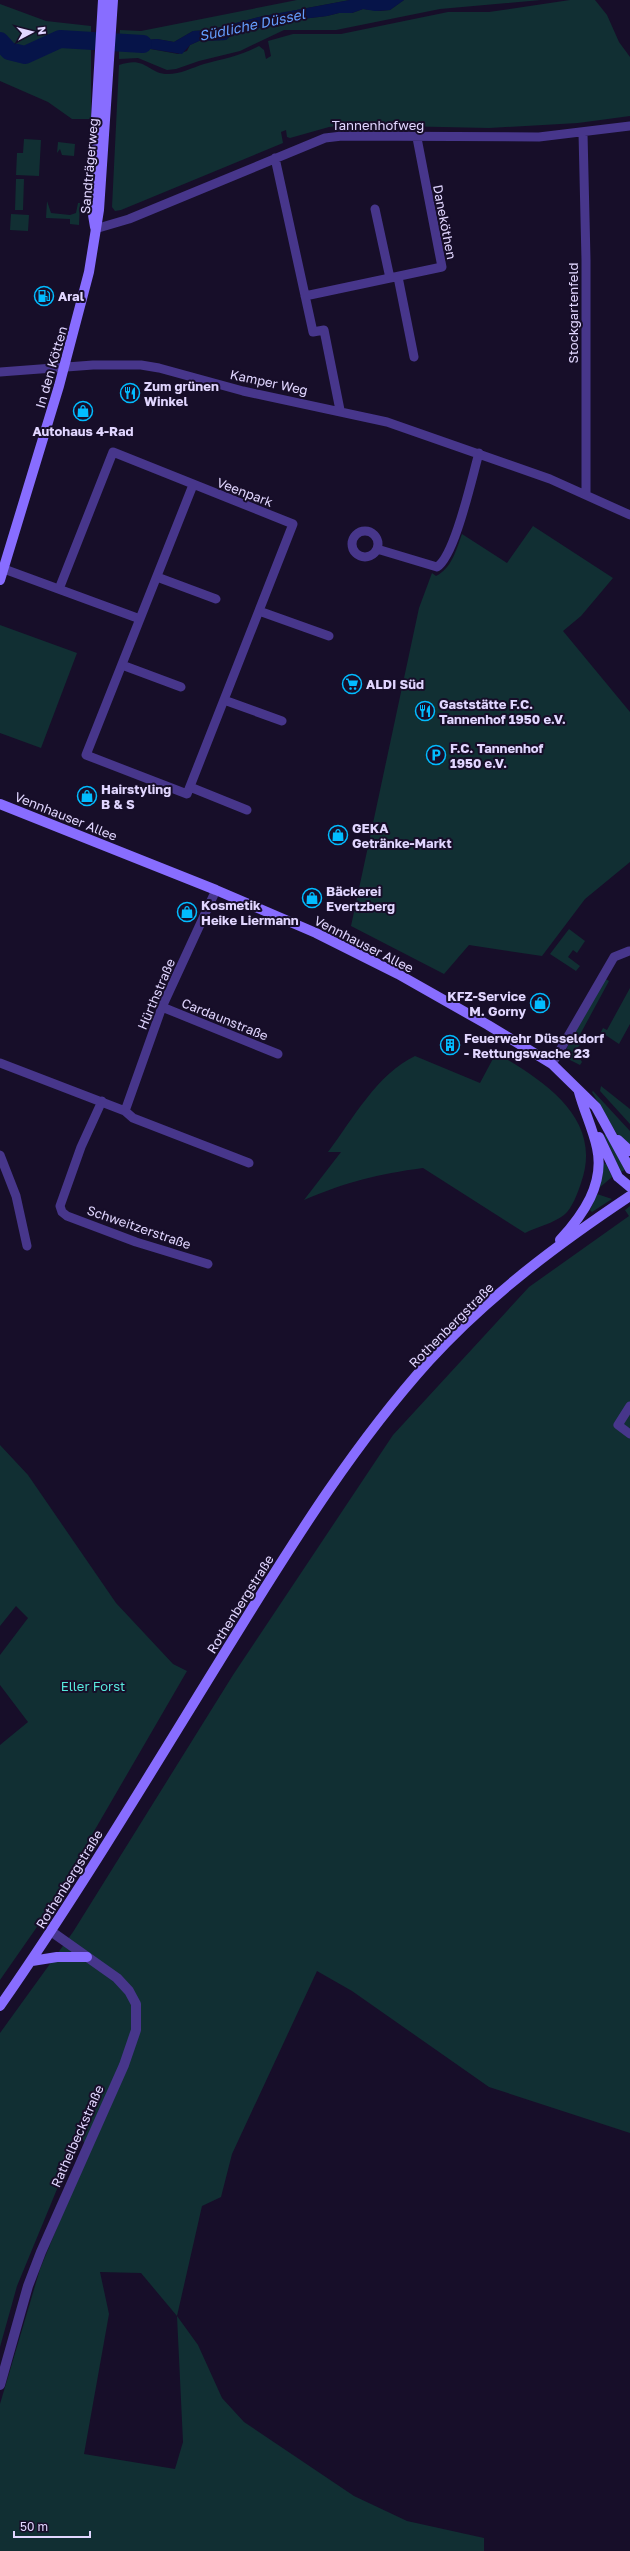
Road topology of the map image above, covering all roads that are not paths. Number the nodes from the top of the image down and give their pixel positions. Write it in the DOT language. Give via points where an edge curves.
graph roads {
  1 [pos="103,0"];
  2 [pos="112,0"];
  3 [pos="106,29"];
  4 [pos="630,126"];
  5 [pos="583,133"];
  6 [pos="416,138"];
  7 [pos="275,158"];
  8 [pos="375,209"];
  9 [pos="95,228"];
  10 [pos="394,277"];
  11 [pos="305,296"];
  12 [pos="414,357"];
  13 [pos="64,368"];
  14 [pos="0,372"];
  15 [pos="340,410"];
  16 [pos="479,453"];
  17 [pos="193,485"];
  18 [pos="586,494"];
  19 [pos="630,515"];
  20 [pos="377,549"];
  21 [pos="4,569"];
  22 [pos="157,577"];
  23 [pos="0,580"];
  24 [pos="59,589"];
  25 [pos="216,599"];
  26 [pos="259,611"];
  27 [pos="140,619"];
  28 [pos="329,636"];
  29 [pos="122,665"];
  30 [pos="181,687"];
  31 [pos="224,700"];
  32 [pos="282,721"];
  33 [pos="190,787"];
  34 [pos="0,804"];
  35 [pos="247,810"];
  36 [pos="216,890"];
  37 [pos="629,951"];
  38 [pos="162,1007"];
  39 [pos="278,1054"];
  40 [pos="0,1063"];
  41 [pos="552,1064"];
  42 [pos="579,1092"];
  43 [pos="102,1101"];
  44 [pos="126,1111"];
  45 [pos="610,1131"];
  46 [pos="630,1151"];
  47 [pos="0,1156"];
  48 [pos="249,1163"];
  49 [pos="630,1169"];
  50 [pos="630,1187"];
  51 [pos="594,1189"];
  52 [pos="630,1196"];
  53 [pos="27,1246"];
  54 [pos="548,1253"];
  55 [pos="208,1264"];
  56 [pos="630,1406"];
  57 [pos="630,1434"];
  58 [pos="52,1932"];
  59 [pos="86,1957"];
  60 [pos="32,1961"];
  61 [pos="0,2006"];
  62 [pos="0,2385"];
  1 -- 3 [label="main road, Sandträgerweg"];
  2 -- 3 [label="main road, Sandträgerweg"];
  3 -- 9 [label="main road, Sandträgerweg" via="91,203"];
  4 -- 5 [label="street, Tannenhofweg"];
  5 -- 6 [label="street, Tannenhofweg" via="539,137"];
  5 -- 18 [label="street, Stockgartenfeld"];
  6 -- 7 [label="street, Tannenhofweg" via="325,138"];
  6 -- 10 [label="street, Daneköthen" via="442,267"];
  7 -- 9 [label="street, Tannenhofweg" via="129,219"];
  7 -- 11 [label="street"];
  8 -- 10 [label="street"];
  9 -- 13 [label="main road, In den Kötten" via="88,279"];
  10 -- 11 [label="street, Daneköthen"];
  10 -- 12 [label="street"];
  11 -- 15 [label="street" via="312,332 324,330"];
  13 -- 14 [label="street, Kamper Weg"];
  13 -- 15 [label="street, Kamper Weg" via="141,365 244,391"];
  13 -- 21 [label="main road, In den Kötten"];
  15 -- 16 [label="street, Kamper Weg" via="387,422"];
  16 -- 18 [label="street, Kamper Weg"];
  16 -- 20 [label="street" via="451,548 442,564 437,568 427,566"];
  17 -- 22 [label="street"];
  17 -- 24 [label="street" via="113,452"];
  17 -- 26 [label="street, Veenpark" via="293,524"];
  18 -- 19 [label="street, Kamper Weg"];
  21 -- 23 [label="main road, In den Kötten"];
  21 -- 24 [label="street"];
  22 -- 25 [label="street"];
  22 -- 27 [label="street"];
  24 -- 27 [label="street"];
  26 -- 28 [label="street"];
  26 -- 31 [label="street, Veenpark"];
  27 -- 29 [label="street"];
  29 -- 30 [label="street"];
  29 -- 33 [label="street" via="86,755 187,794"];
  31 -- 32 [label="street"];
  31 -- 33 [label="street, Veenpark"];
  33 -- 35 [label="street"];
  34 -- 36 [label="main road, Vennhauser Allee"];
  36 -- 38 [label="street, Hürthstraße"];
  36 -- 41 [label="main road, Vennhauser Allee" via="316,933 398,974"];
  37 -- 41 [label="street" via="614,957"];
  38 -- 39 [label="street, Cardaunstraße"];
  38 -- 44 [label="street, Hürthstraße"];
  40 -- 43 [label="street"];
  41 -- 42 [label="main road, Vennhauser Allee"];
  42 -- 45 [label="main road, Vennhauser Allee" via="596,1107"];
  42 -- 50 [label="main road, Vennhauser Allee" via="618,1177"];
  42 -- 51 [label="main road, Vennhauser Allee" via="597,1149"];
  43 -- 44 [label="street"];
  43 -- 55 [label="street, Schweitzerstraße" via="81,1147 60,1206 62,1212 66,1216 136,1242"];
  44 -- 48 [label="street" via="133,1118"];
  45 -- 46 [label="main road"];
  45 -- 49 [label="main road, Vennhauser Allee"];
  47 -- 53 [label="street" via="16,1196"];
  51 -- 54 [label="main road, Rothenbergstraße" via="581,1214"];
  52 -- 54 [label="main road, Rothenbergstraße"];
  54 -- 58 [label="main road, Rothenbergstraße" via="429,1360 332,1485 270,1580"];
  56 -- 57 [label="street" via="618,1425"];
  58 -- 59 [label="street, Rathelbeckstraße"];
  58 -- 60 [label="main road, Rothenbergstraße"];
  59 -- 60 [label="main road" via="57,1957"];
  59 -- 62 [label="street, Rathelbeckstraße" via="117,1978 129,1991 136,2004 136,2030 124,2065 41,2252 28,2286"];
  60 -- 61 [label="main road, Rothenbergstraße"];
}
